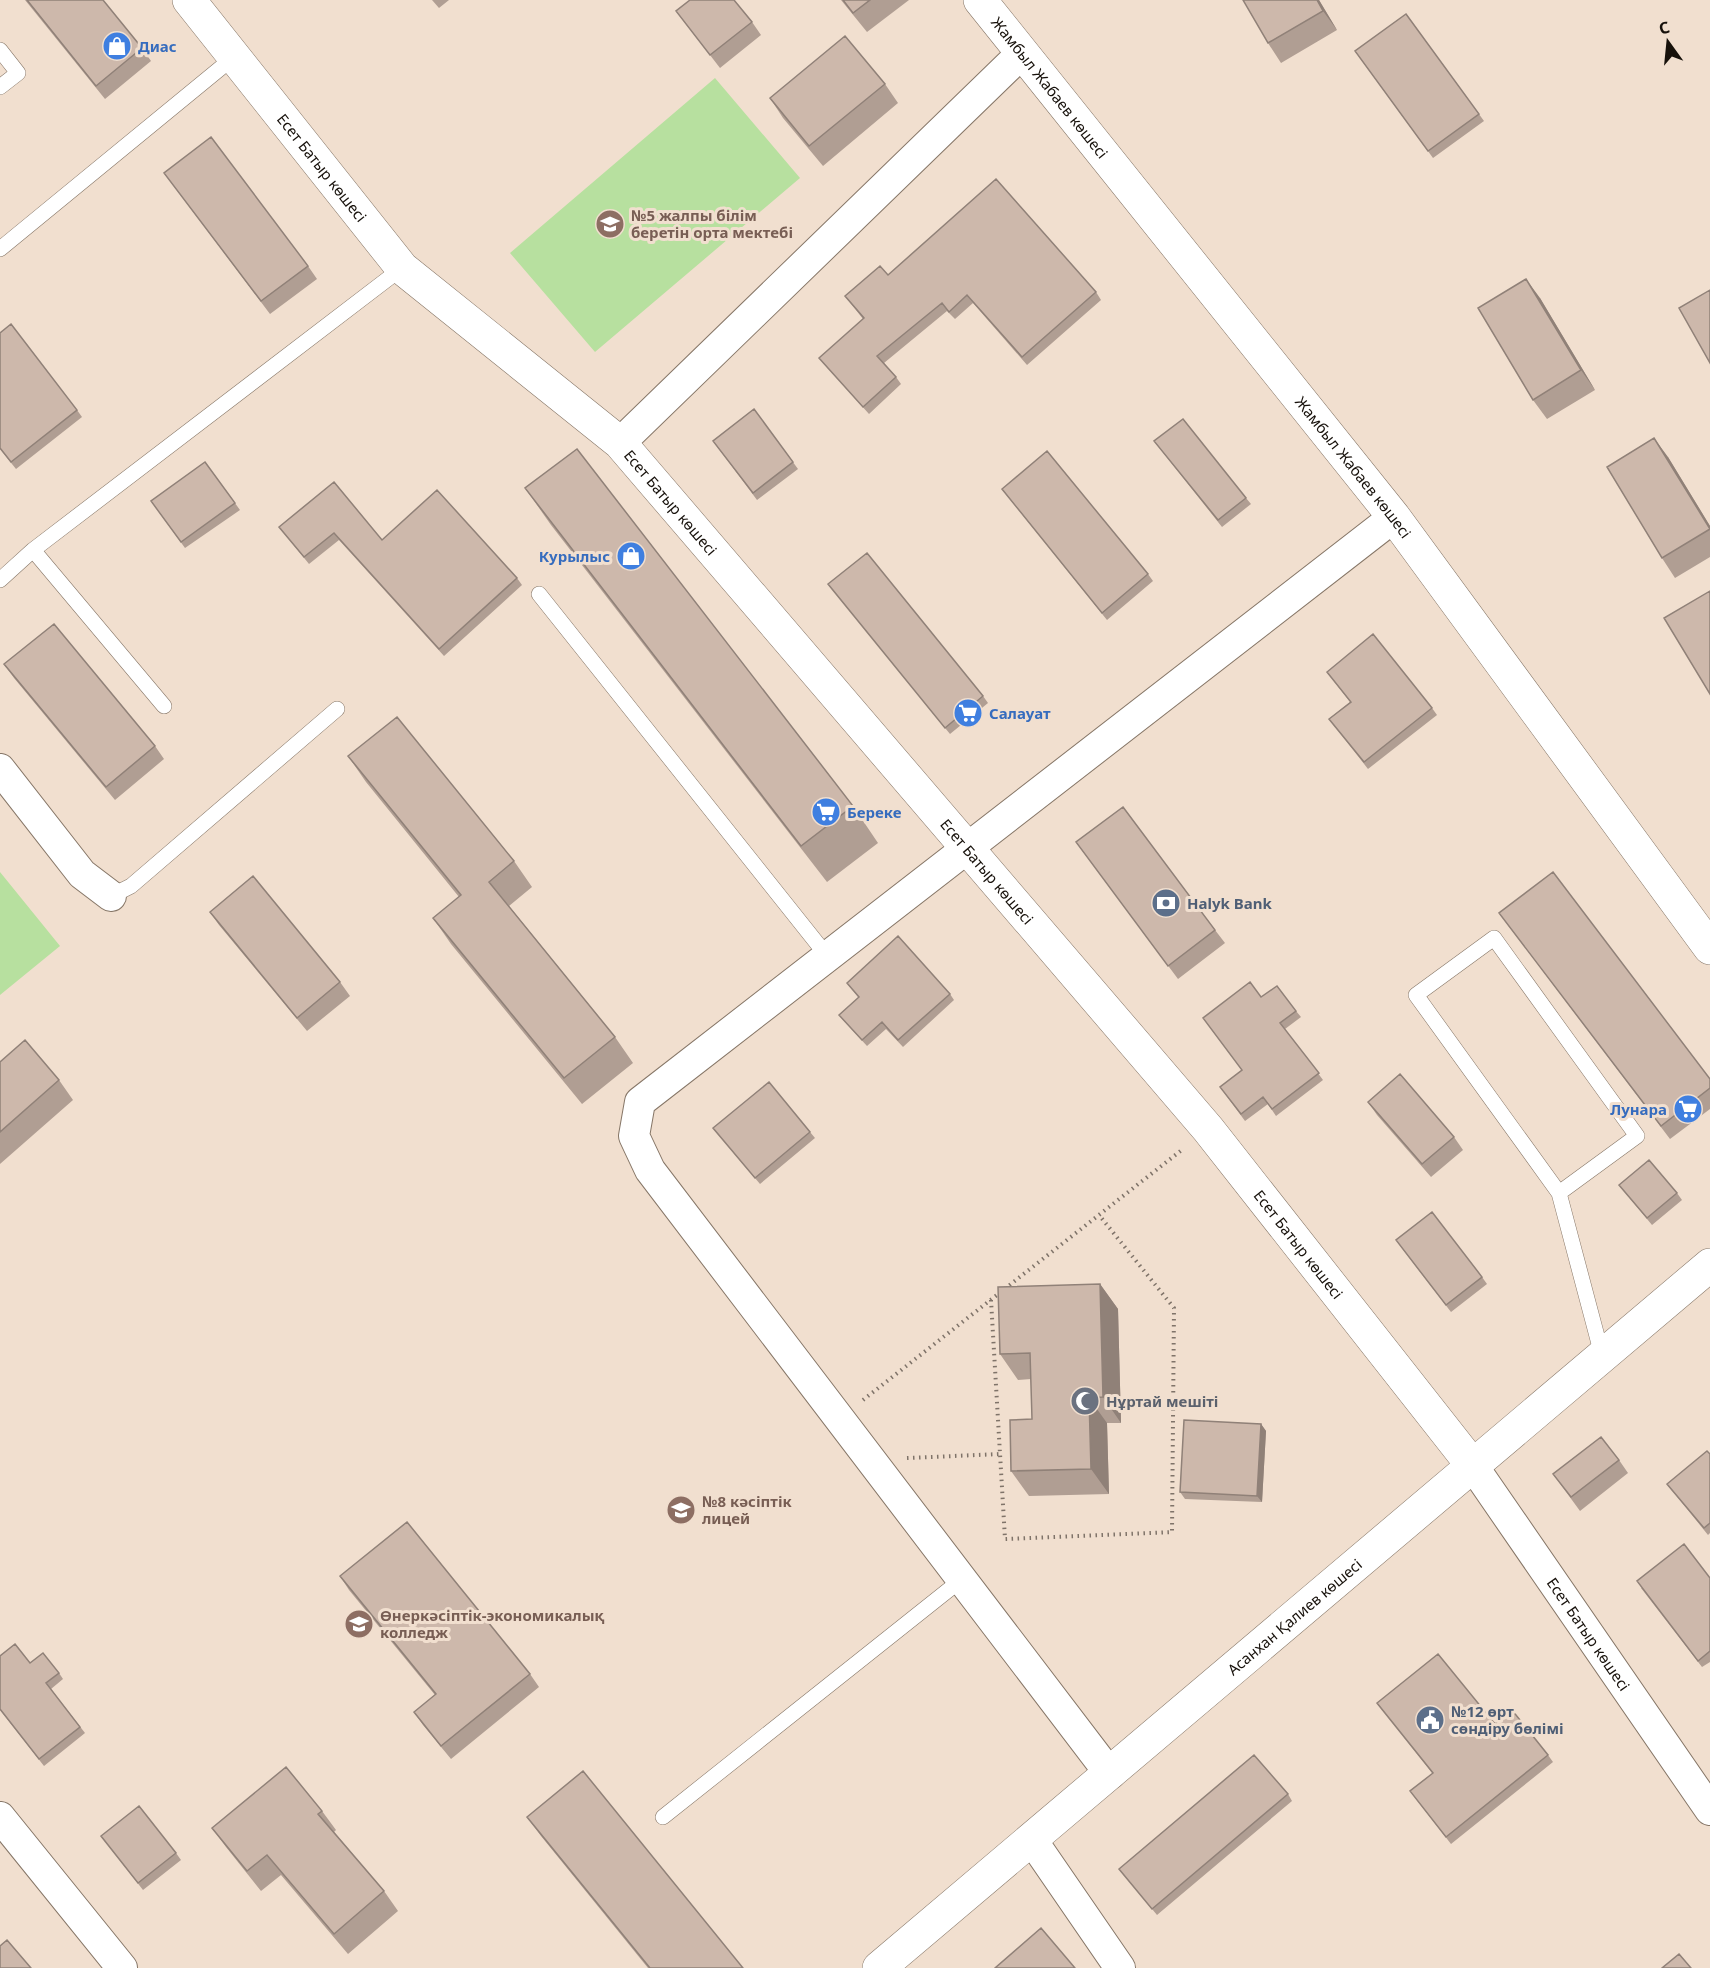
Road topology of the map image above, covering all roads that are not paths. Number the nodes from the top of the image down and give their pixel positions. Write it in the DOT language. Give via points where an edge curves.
graph roads {
  1 [pos="189,0"];
  2 [pos="980,0"];
  3 [pos="0,50"];
  4 [pos="1022,54"];
  5 [pos="234,57"];
  6 [pos="0,87"];
  7 [pos="0,249"];
  8 [pos="402,268"];
  9 [pos="620,443"];
  10 [pos="1394,517"];
  11 [pos="33,550"];
  12 [pos="0,579"];
  13 [pos="539,594"];
  14 [pos="164,706"];
  15 [pos="337,709"];
  16 [pos="0,769"];
  17 [pos="965,849"];
  18 [pos="111,896"];
  19 [pos="1705,933"];
  20 [pos="828,957"];
  21 [pos="1559,1193"];
  22 [pos="1710,1265"];
  23 [pos="1602,1355"];
  24 [pos="1473,1466"];
  25 [pos="961,1580"];
  26 [pos="1110,1774"];
  27 [pos="1710,1810"];
  28 [pos="0,1817"];
  29 [pos="663,1817"];
  30 [pos="1032,1840"];
  31 [pos="122,1968"];
  32 [pos="879,1968"];
  33 [pos="1120,1968"];
  1 -- 5 [label="street, Есет Батыр көшесі"];
  2 -- 4 [label="street, Жамбыл Жабаев көшесі"];
  3 -- 6 [label="lane" via="18,73"];
  4 -- 9 [label="street"];
  4 -- 10 [label="street, Жамбыл Жабаев көшесі"];
  5 -- 7 [label="lane"];
  5 -- 8 [label="street, Есет Батыр көшесі"];
  8 -- 9 [label="street, Есет Батыр көшесі"];
  8 -- 11 [label="lane"];
  9 -- 17 [label="street, Есет Батыр көшесі"];
  10 -- 17 [label="street"];
  10 -- 19 [label="street, Жамбыл Жабаев көшесі"];
  11 -- 12 [label="lane"];
  11 -- 14 [label="lane"];
  13 -- 20 [label="lane"];
  15 -- 18 [label="lane" via="131,886"];
  16 -- 18 [label="street" via="82,874"];
  17 -- 20 [label="street"];
  17 -- 24 [label="street, Есет Батыр көшесі" via="1208,1129"];
  20 -- 25 [label="street" via="640,1102 634,1136 650,1170"];
  21 -- 21 [label="lane" via="1637,1136 1494,938 1416,995"];
  21 -- 23 [label="lane"];
  22 -- 23 [label="street, Асанхан Қалиев көшесі"];
  23 -- 24 [label="street, Асанхан Қалиев көшесі"];
  24 -- 26 [label="street, Асанхан Қалиев көшесі"];
  24 -- 27 [label="street, Есет Батыр көшесі"];
  25 -- 26 [label="street"];
  25 -- 29 [label="lane"];
  26 -- 30 [label="street, Асанхан Қалиев көшесі"];
  28 -- 31 [label="street"];
  30 -- 32 [label="street, Асанхан Қалиев көшесі"];
  30 -- 33 [label="street"];
}
